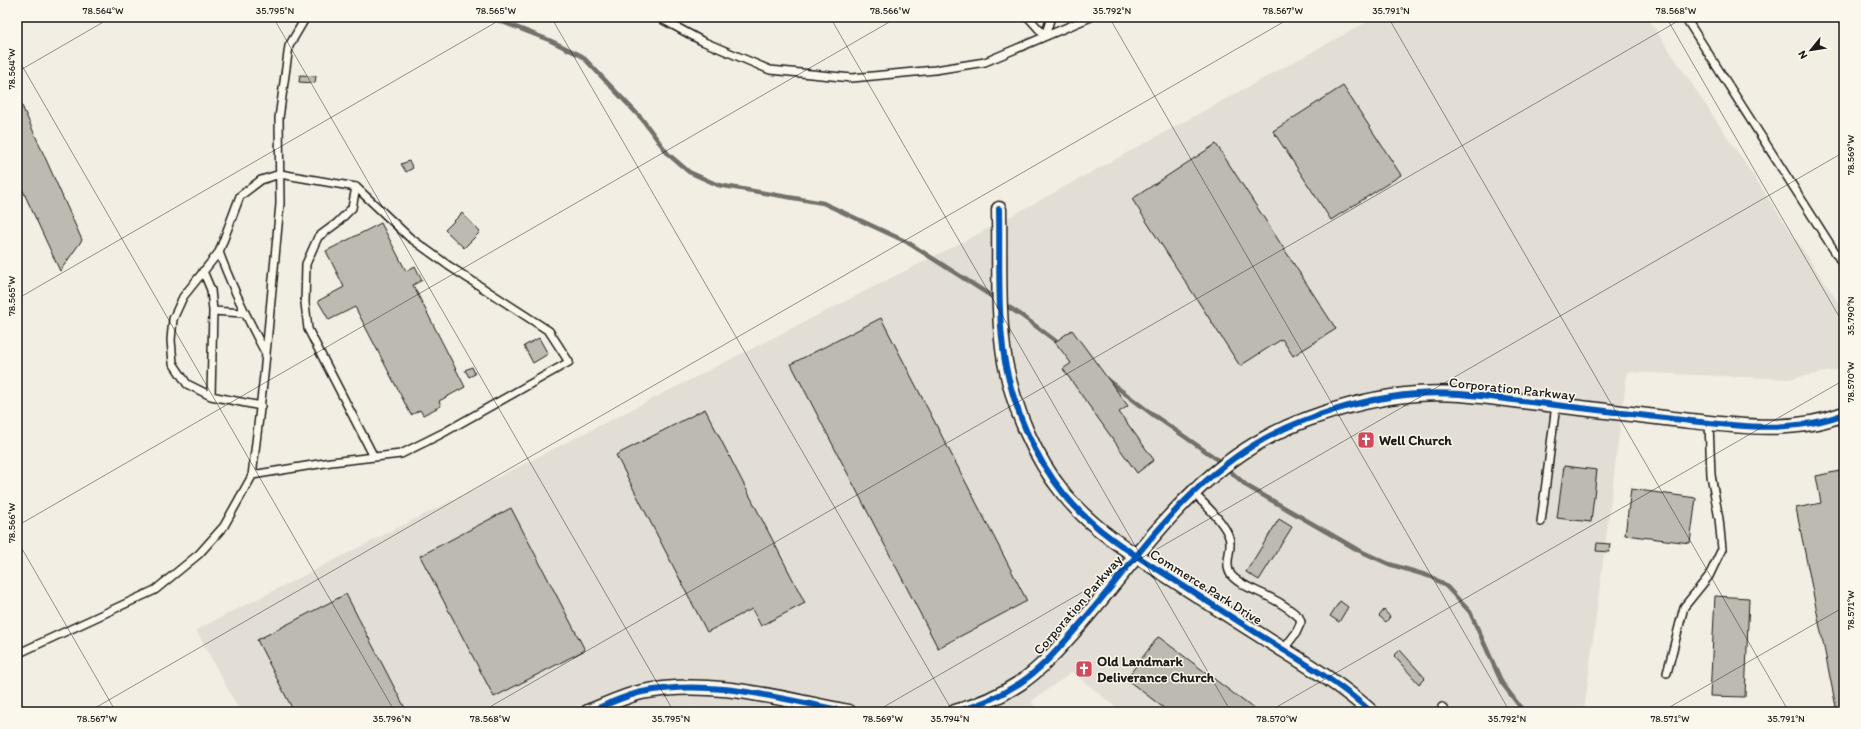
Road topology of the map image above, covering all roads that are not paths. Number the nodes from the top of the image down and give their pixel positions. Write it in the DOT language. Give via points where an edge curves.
graph roads {
  1 [pos="306,17"];
  2 [pos="658,17"];
  3 [pos="1028,17"];
  4 [pos="1051,17"];
  5 [pos="1091,17"];
  6 [pos="1685,17"];
  7 [pos="1044,36"];
  8 [pos="280,174"];
  9 [pos="356,187"];
  10 [pos="999,209"];
  11 [pos="219,252"];
  12 [pos="1844,266"];
  13 [pos="203,271"];
  14 [pos="213,311"];
  15 [pos="243,313"];
  16 [pos="266,354"];
  17 [pos="211,396"];
  18 [pos="1556,405"];
  19 [pos="261,406"];
  20 [pos="1844,414"];
  21 [pos="1709,423"];
  22 [pos="374,457"];
  23 [pos="252,475"];
  24 [pos="1193,493"];
  25 [pos="1541,522"];
  26 [pos="1137,557"];
  27 [pos="1283,650"];
  28 [pos="17,654"];
  29 [pos="1667,673"];
  30 [pos="588,712"];
  31 [pos="849,712"];
  32 [pos="955,712"];
  33 [pos="1371,712"];
  1 -- 8 [label="lane" via="289,46 279,118"];
  2 -- 7 [label="lane" via="702,41 770,70 852,78 985,62"];
  3 -- 7 [label="lane"];
  4 -- 7 [label="lane"];
  5 -- 7 [label="lane"];
  6 -- 12 [label="lane"];
  8 -- 9 [label="lane"];
  8 -- 11 [label="lane" via="261,180 240,196"];
  8 -- 16 [label="lane" via="280,204"];
  9 -- 22 [label="lane" via="352,208 338,223 318,237 306,264 305,303 308,329"];
  9 -- 22 [label="lane" via="409,237 549,331 569,362 401,454"];
  10 -- 26 [label="street, Commerce Park Drive" via="1001,321 1005,361 1020,416 1046,468 1064,494 1095,526"];
  11 -- 13 [label="lane"];
  11 -- 15 [label="lane"];
  13 -- 14 [label="lane" via="211,290"];
  13 -- 17 [label="lane" via="183,297 173,319 171,340 173,363 187,384"];
  14 -- 15 [label="lane"];
  14 -- 17 [label="lane"];
  15 -- 16 [label="lane"];
  16 -- 19 [label="lane"];
  17 -- 19 [label="lane"];
  18 -- 21 [label="street, Corporation Parkway"];
  18 -- 24 [label="street, Corporation Parkway" via="1459,393 1417,394 1343,407 1306,420 1247,450"];
  18 -- 25 [label="lane"];
  19 -- 23 [label="lane"];
  20 -- 21 [label="street, Corporation Parkway" via="1811,423 1770,427"];
  21 -- 29 [label="lane" via="1712,475 1722,550 1709,576 1684,607"];
  22 -- 23 [label="lane"];
  23 -- 28 [label="lane" via="224,526 199,554 154,590"];
  24 -- 26 [label="street, Corporation Parkway"];
  24 -- 27 [label="lane" via="1225,529 1230,541 1227,558 1232,576 1300,617 1301,622 1296,634"];
  26 -- 27 [label="street, Commerce Park Drive"];
  26 -- 32 [label="street, Corporation Parkway" via="1092,611 1035,672 996,697 972,708"];
  27 -- 33 [label="street, Commerce Park Drive"];
  30 -- 31 [label="street" via="641,692 694,687 734,689"];
}
